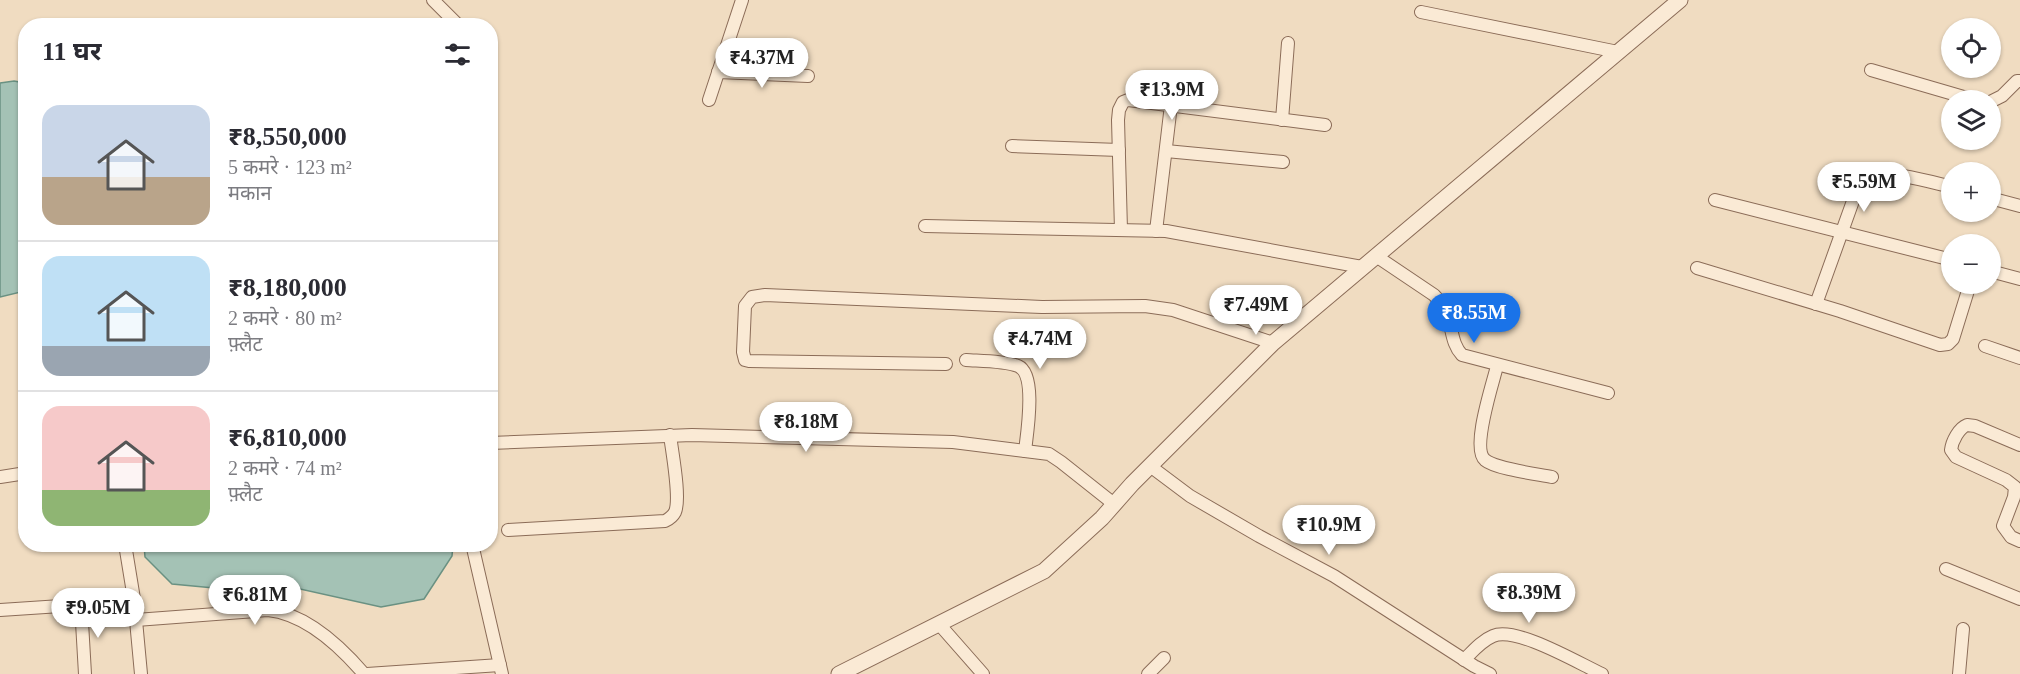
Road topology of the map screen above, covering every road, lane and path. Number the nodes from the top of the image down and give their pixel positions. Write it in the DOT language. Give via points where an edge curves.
graph roads {
  1 [pos="433,0"];
  2 [pos="742,0"];
  3 [pos="1680,0"];
  4 [pos="1421,12"];
  5 [pos="451,18"];
  6 [pos="1288,43"];
  7 [pos="1618,52"];
  8 [pos="1871,70"];
  9 [pos="718,72"];
  10 [pos="808,76"];
  11 [pos="2020,81"];
  12 [pos="1941,90"];
  13 [pos="2001,96"];
  14 [pos="709,100"];
  15 [pos="1171,105"];
  16 [pos="1282,120"];
  17 [pos="1325,125"];
  18 [pos="1012,146"];
  19 [pos="1119,150"];
  20 [pos="1166,151"];
  21 [pos="1283,162"];
  22 [pos="1941,184"];
  23 [pos="1715,200"];
  24 [pos="2001,201"];
  25 [pos="2020,206"];
  26 [pos="925,226"];
  27 [pos="1120,230"];
  28 [pos="1156,231"];
  29 [pos="1841,233"];
  30 [pos="1376,256"];
  31 [pos="1941,257"];
  32 [pos="1362,267"];
  33 [pos="1697,268"];
  34 [pos="2001,274"];
  35 [pos="2020,279"];
  36 [pos="1967,294"];
  37 [pos="1815,304"];
  38 [pos="1273,343"];
  39 [pos="1984,346"];
  40 [pos="2020,358"];
  41 [pos="966,360"];
  42 [pos="946,364"];
  43 [pos="1497,366"];
  44 [pos="1608,393"];
  45 [pos="670,435"];
  46 [pos="498,443"];
  47 [pos="2020,445"];
  48 [pos="1025,451"];
  49 [pos="1150,466"];
  50 [pos="18,474"];
  51 [pos="0,477"];
  52 [pos="1552,477"];
  53 [pos="1114,504"];
  54 [pos="508,530"];
  55 [pos="2020,541"];
  56 [pos="126,552"];
  57 [pos="474,552"];
  58 [pos="1946,569"];
  59 [pos="134,599"];
  60 [pos="2020,599"];
  61 [pos="81,605"];
  62 [pos="0,610"];
  63 [pos="136,620"];
  64 [pos="939,624"];
  65 [pos="1963,629"];
  66 [pos="1164,658"];
  67 [pos="1464,660"];
  68 [pos="501,669"];
  69 [pos="858,670"];
  70 [pos="85,674"];
  71 [pos="141,674"];
  72 [pos="365,674"];
  73 [pos="840,674"];
  74 [pos="984,674"];
  75 [pos="1148,674"];
  76 [pos="1490,674"];
  77 [pos="1602,674"];
  78 [pos="1959,674"];
  1 -- 5 [label="street"];
  2 -- 9 [label="street"];
  3 -- 7 [label="street"];
  4 -- 7 [label="street"];
  6 -- 16 [label="street"];
  7 -- 30 [label="street"];
  8 -- 12 [label="street"];
  9 -- 10 [label="street"];
  9 -- 14 [label="street"];
  11 -- 13 [label="street"];
  15 -- 16 [label="street"];
  15 -- 19 [label="street" via="1123,102 1119,110"];
  15 -- 20 [label="street"];
  16 -- 17 [label="street"];
  18 -- 19 [label="street"];
  19 -- 27 [label="street"];
  20 -- 21 [label="street"];
  20 -- 28 [label="street"];
  22 -- 29 [label="street" via="1884,174 1866,176"];
  23 -- 29 [label="street"];
  24 -- 25 [label="street"];
  26 -- 27 [label="street"];
  27 -- 28 [label="street"];
  28 -- 32 [label="street"];
  29 -- 31 [label="street"];
  29 -- 37 [label="street"];
  30 -- 32 [label="street"];
  30 -- 43 [label="street" via="1442,303 1456,349 1462,355"];
  32 -- 38 [label="street"];
  33 -- 37 [label="street"];
  34 -- 35 [label="street"];
  36 -- 37 [label="street" via="1953,339 1945,345"];
  38 -- 42 [label="street" via="1173,310 1145,306 1042,307 765,295 752,297 745,306 745,360"];
  38 -- 49 [label="street"];
  39 -- 40 [label="street"];
  41 -- 48 [label="street" via="1016,365 1024,370 1029,393"];
  43 -- 44 [label="street"];
  43 -- 52 [label="street" via="1481,433 1481,455 1495,465"];
  45 -- 46 [label="street"];
  45 -- 48 [label="street" via="953,442"];
  45 -- 54 [label="street" via="677,500 671,518"];
  47 -- 55 [label="street" via="1967,425 1951,450 1956,457 2015,487 2003,526"];
  48 -- 53 [label="street" via="1049,454"];
  49 -- 53 [label="street"];
  49 -- 67 [label="street" via="1190,496 1334,576"];
  50 -- 51 [label="street"];
  53 -- 64 [label="street" via="1044,571"];
  56 -- 59 [label="street"];
  57 -- 68 [label="street"];
  58 -- 60 [label="street"];
  59 -- 61 [label="street"];
  59 -- 63 [label="street"];
  61 -- 62 [label="street"];
  61 -- 70 [label="street"];
  63 -- 71 [label="street"];
  63 -- 72 [label="street" via="282,612 333,643"];
  64 -- 69 [label="street"];
  64 -- 74 [label="street"];
  65 -- 78 [label="street"];
  66 -- 75 [label="street"];
  67 -- 76 [label="street"];
  67 -- 77 [label="street" via="1481,643 1504,633 1534,641"];
  68 -- 72 [label="street"];
  69 -- 73 [label="street"];
}
